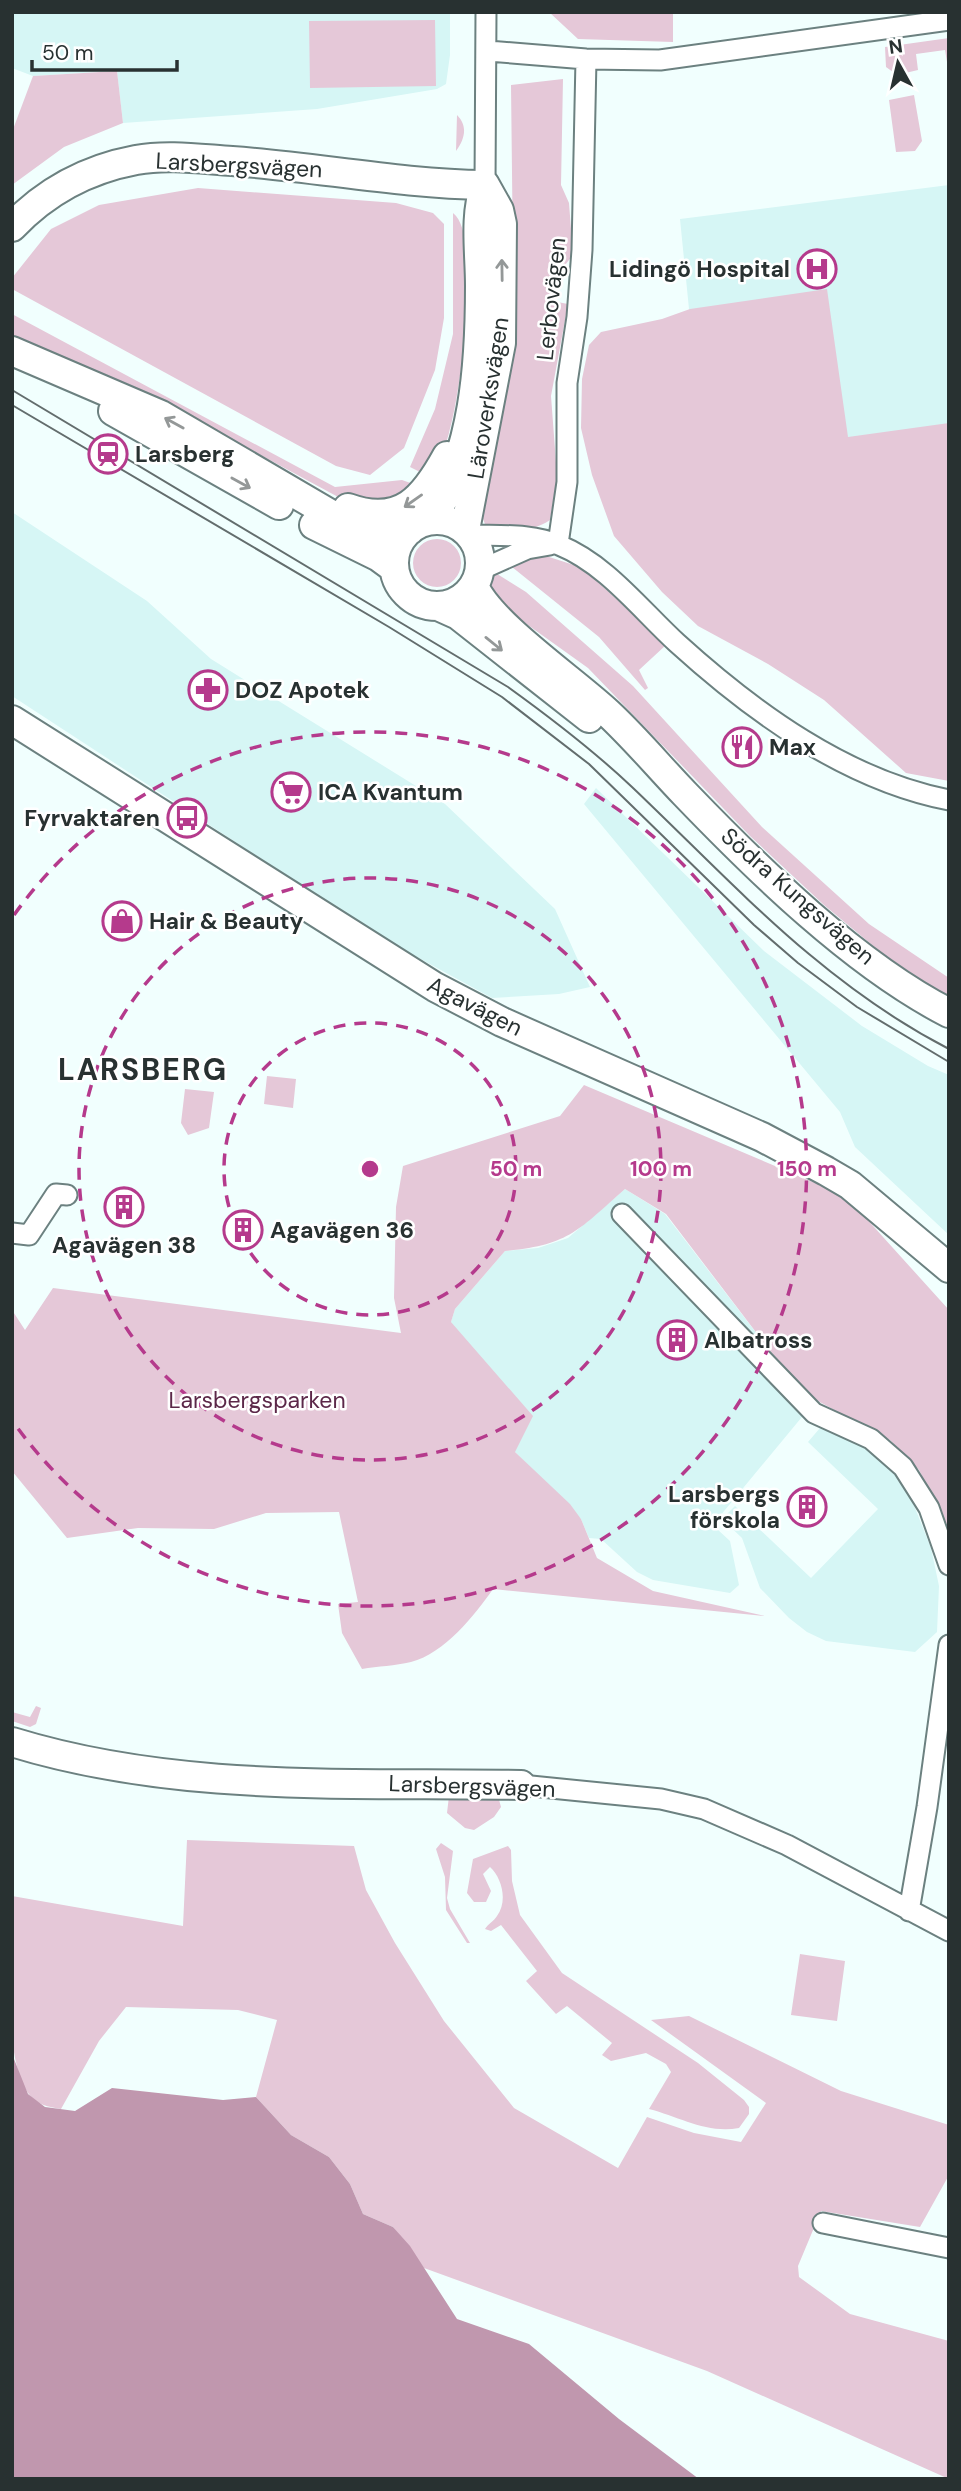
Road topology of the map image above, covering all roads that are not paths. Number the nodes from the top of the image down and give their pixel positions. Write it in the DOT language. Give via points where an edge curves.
graph roads {
  1 [pos="486,12"];
  2 [pos="949,20"];
  3 [pos="488,51"];
  4 [pos="586,59"];
  5 [pos="485,184"];
  6 [pos="12,227"];
  7 [pos="12,351"];
  8 [pos="473,403"];
  9 [pos="238,459"];
  10 [pos="421,525"];
  11 [pos="468,533"];
  12 [pos="558,544"];
  13 [pos="394,568"];
  14 [pos="477,578"];
  15 [pos="438,607"];
  16 [pos="12,720"];
  17 [pos="687,796"];
  18 [pos="949,800"];
  19 [pos="949,1013"];
  20 [pos="67,1195"];
  21 [pos="622,1214"];
  22 [pos="12,1233"];
  23 [pos="949,1268"];
  24 [pos="949,1564"];
  25 [pos="949,1645"];
  26 [pos="12,1742"];
  27 [pos="521,1785"];
  28 [pos="909,1911"];
  29 [pos="949,1931"];
  30 [pos="823,2223"];
  31 [pos="949,2248"];
  1 -- 3 [label="street, Läroverksvägen"];
  2 -- 4 [label="street" via="660,60"];
  3 -- 4 [label="street"];
  3 -- 5 [label="street, Läroverksvägen"];
  4 -- 12 [label="street, Lerbovägen" via="583,250 578,317 566,383 567,482"];
  5 -- 6 [label="street, Larsbergsvägen" via="202,159 137,160 61,187"];
  5 -- 8 [label="street, Läroverksvägen" via="479,216 480,343"];
  11 -- 5 [label="street, Läroverksvägen, one-way" via="501,343 502,224"];
  9 -- 7 [label="street, one-way" via="160,415"];
  7 -- 13 [label="street, one-way"];
  8 -- 9 [label="street, one-way" via="431,485 417,500 395,512 373,515 350,508"];
  8 -- 10 [label="street, Läroverksvägen" via="452,486"];
  9 -- 10 [label="street" via="344,522 368,531 396,533"];
  10 -- 11 [label="street" via="451,522"];
  10 -- 13 [label="street" via="397,546"];
  11 -- 12 [label="street"];
  11 -- 14 [label="street, Södra Kungsvägen" via="479,552"];
  12 -- 14 [label="street" via="527,549"];
  12 -- 18 [label="street" via="589,559 710,673 755,707 865,773 915,794"];
  13 -- 15 [label="street, Södra Kungsvägen" via="398,583 410,597"];
  14 -- 15 [label="street" via="460,600"];
  14 -- 17 [label="street, Södra Kungsvägen" via="490,612 610,714"];
  15 -- 17 [label="street, Södra Kungsvägen, one-way" via="458,615"];
  16 -- 23 [label="street, Agavägen" via="435,987 502,1022 762,1137 838,1178"];
  17 -- 19 [label="street, Södra Kungsvägen" via="831,931"];
  20 -- 22 [label="street" via="56,1194 29,1235"];
  21 -- 24 [label="street" via="814,1413 871,1439 903,1467 929,1508"];
  25 -- 28 [label="street"];
  26 -- 27 [label="street, Larsbergsvägen" via="133,1771 208,1780"];
  27 -- 28 [label="street, Larsbergsvägen" via="661,1799 704,1810 787,1845"];
  28 -- 29 [label="street, Larsbergsvägen"];
  30 -- 31 [label="street"];
}
